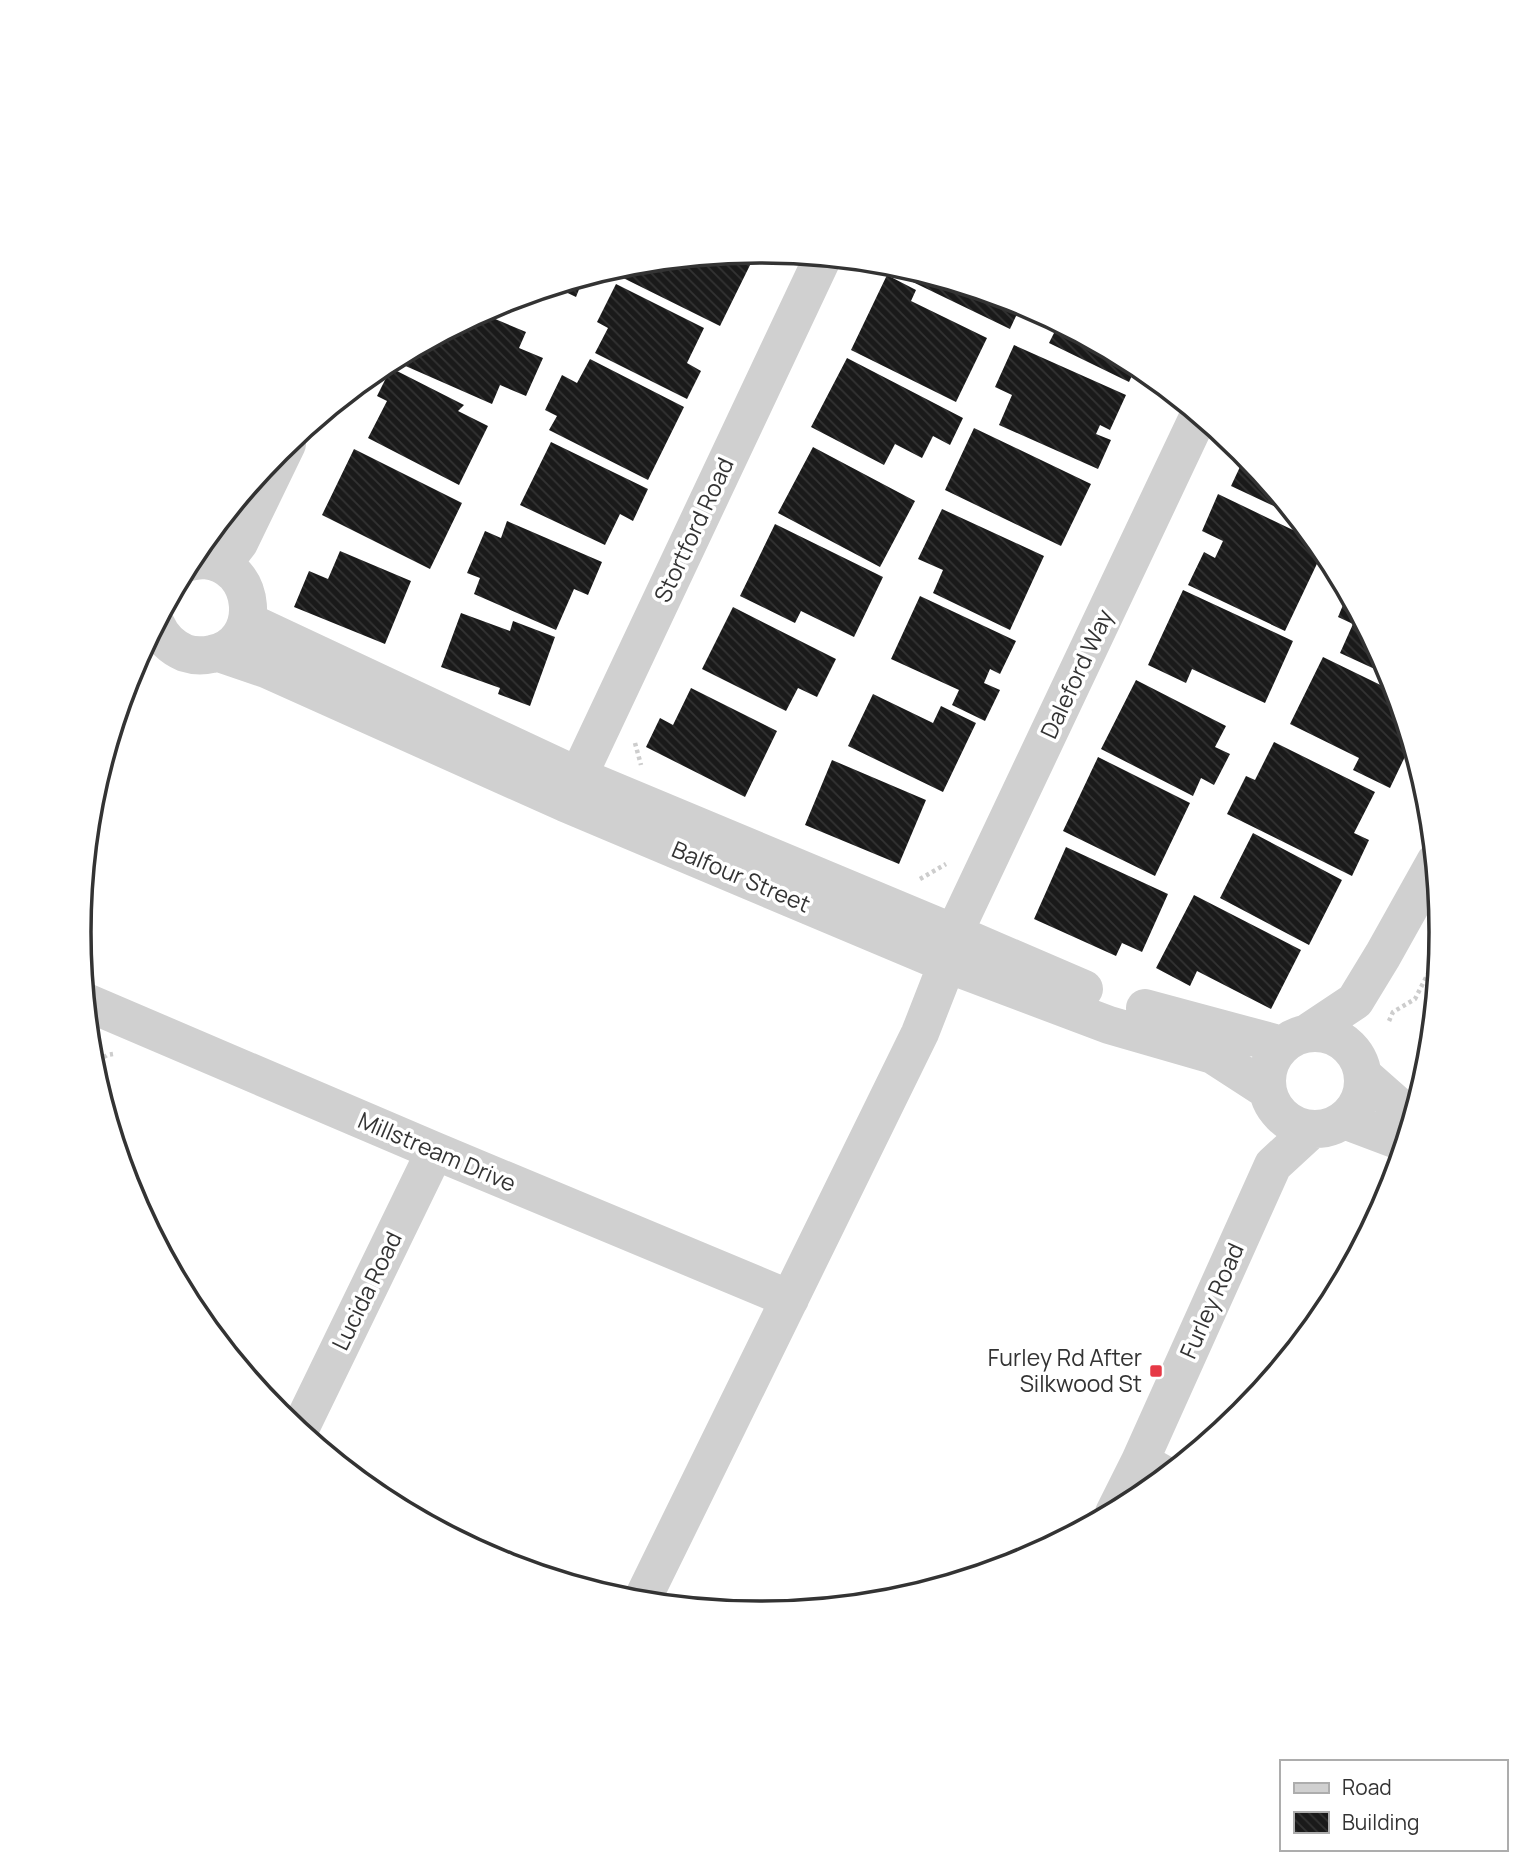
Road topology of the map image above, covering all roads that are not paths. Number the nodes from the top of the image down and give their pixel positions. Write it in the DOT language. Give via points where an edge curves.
graph roads {
  1 [pos="819,266"];
  2 [pos="1195,423"];
  3 [pos="272,475"];
  4 [pos="206,563"];
  5 [pos="247,621"];
  6 [pos="161,633"];
  7 [pos="219,653"];
  8 [pos="572,789"];
  9 [pos="1427,875"];
  10 [pos="951,949"];
  11 [pos="1355,1001"];
  12 [pos="96,1012"];
  13 [pos="1295,1039"];
  14 [pos="1359,1065"];
  15 [pos="1270,1098"];
  16 [pos="1406,1111"];
  17 [pos="1328,1125"];
  18 [pos="1396,1141"];
  19 [pos="435,1152"];
  20 [pos="1273,1164"];
  21 [pos="790,1299"];
  22 [pos="304,1422"];
  23 [pos="1153,1469"];
  24 [pos="1141,1483"];
  25 [pos="646,1592"];
  1 -- 8 [label="street, Stortford Road"];
  2 -- 10 [label="street, Daleford Way"];
  3 -- 4 [label="street" via="239,543"];
  4 -- 5 [label="street" via="233,573 241,583 247,595"];
  5 -- 7 [label="street" via="241,635"];
  5 -- 8 [label="street, Balfour Street"];
  6 -- 7 [label="street, Balfour Street" via="176,649 190,655"];
  7 -- 8 [label="street, Balfour Street"];
  8 -- 10 [label="street, Balfour Street"];
  9 -- 11 [label="street"];
  10 -- 13 [label="street, Balfour Street" via="1096,995"];
  10 -- 15 [label="street, Balfour Street" via="1109,1025 1213,1055"];
  10 -- 21 [label="street" via="920,1033"];
  11 -- 13 [label="street"];
  11 -- 14 [label="street"];
  12 -- 19 [label="street, Millstream Drive"];
  13 -- 14 [label="street, Balfour Street" via="1321,1033 1334,1036 1346,1044"];
  13 -- 15 [label="street" via="1272,1058 1267,1073"];
  14 -- 16 [label="street, Balfour Street"];
  14 -- 17 [label="street" via="1362,1093 1356,1108"];
  15 -- 17 [label="street, Balfour Street" via="1283,1118 1297,1126"];
  15 -- 20 [label="street, Furley Road"];
  17 -- 18 [label="street, Balfour Street"];
  17 -- 20 [label="street, Furley Road"];
  19 -- 21 [label="street, Millstream Drive"];
  19 -- 22 [label="street, Lucida Road"];
  20 -- 23 [label="street, Furley Road"];
  21 -- 25 [label="street"];
  23 -- 24 [label="street, Furley Road"];
}
